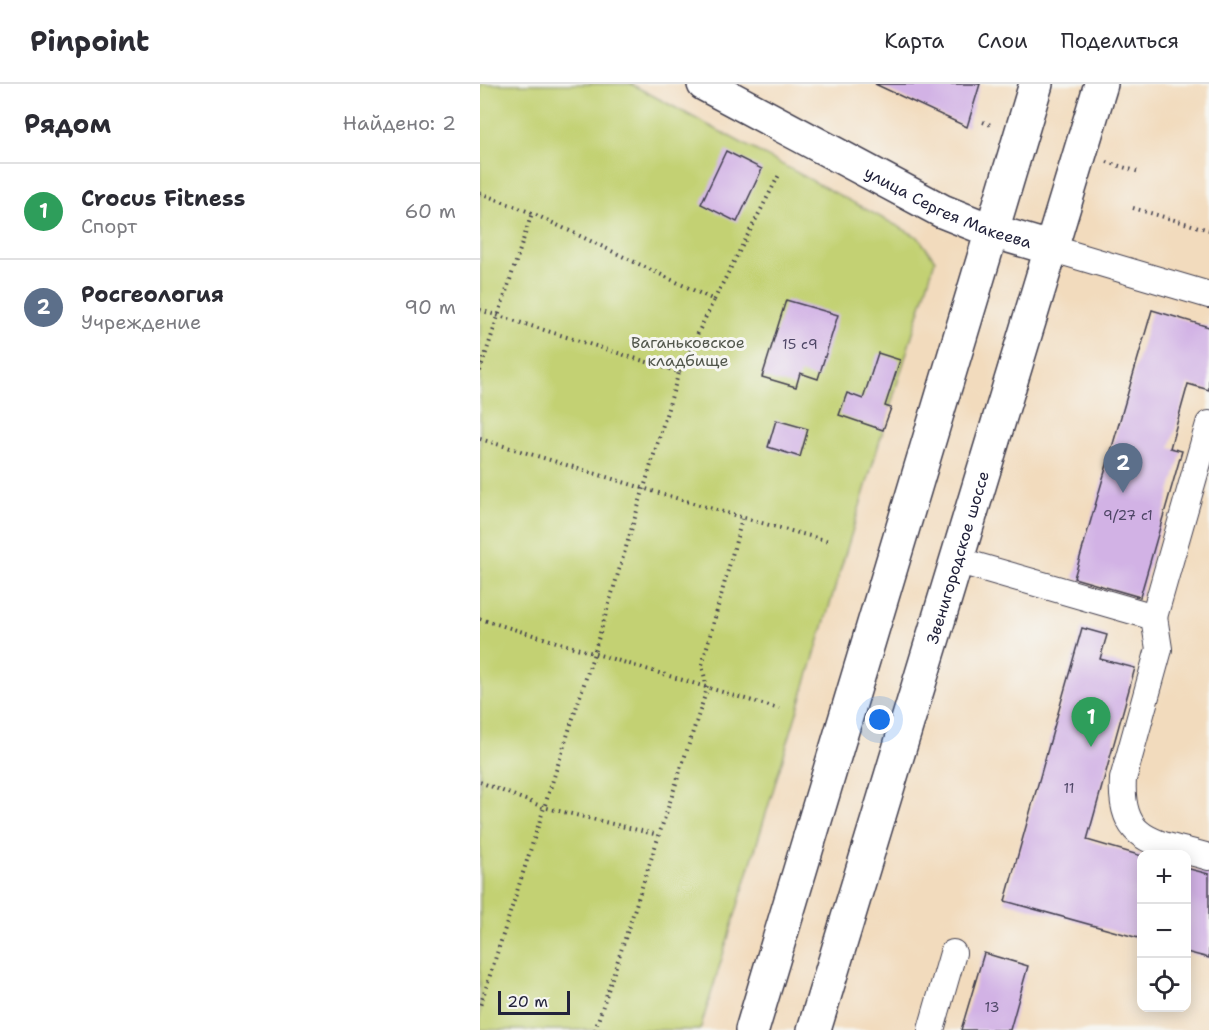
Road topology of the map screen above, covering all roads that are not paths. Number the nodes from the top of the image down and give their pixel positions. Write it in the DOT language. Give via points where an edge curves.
graph roads {
  1 [pos="704,84"];
  2 [pos="1036,84"];
  3 [pos="1101,84"];
  4 [pos="992,231"];
  5 [pos="1050,248"];
  6 [pos="1209,295"];
  7 [pos="1209,424"];
  8 [pos="956,560"];
  9 [pos="1154,617"];
  10 [pos="1209,857"];
  11 [pos="953,953"];
  12 [pos="752,1030"];
  13 [pos="814,1030"];
  14 [pos="931,1030"];
  1 -- 4 [label="main road, улица Сергея Макеева" via="942,211"];
  2 -- 4 [label="main road"];
  3 -- 5 [label="main road, Звенигородское шоссе"];
  4 -- 5 [label="main road, улица Сергея Макеева"];
  4 -- 12 [label="main road"];
  5 -- 6 [label="street, улица Сергея Макеева"];
  5 -- 8 [label="main road, Звенигородское шоссе"];
  7 -- 9 [label="street"];
  8 -- 9 [label="street"];
  8 -- 13 [label="main road, Звенигородское шоссе"];
  9 -- 10 [label="street" via="1159,649 1123,779 1122,801 1126,816 1144,838"];
  11 -- 14 [label="street"];
}
